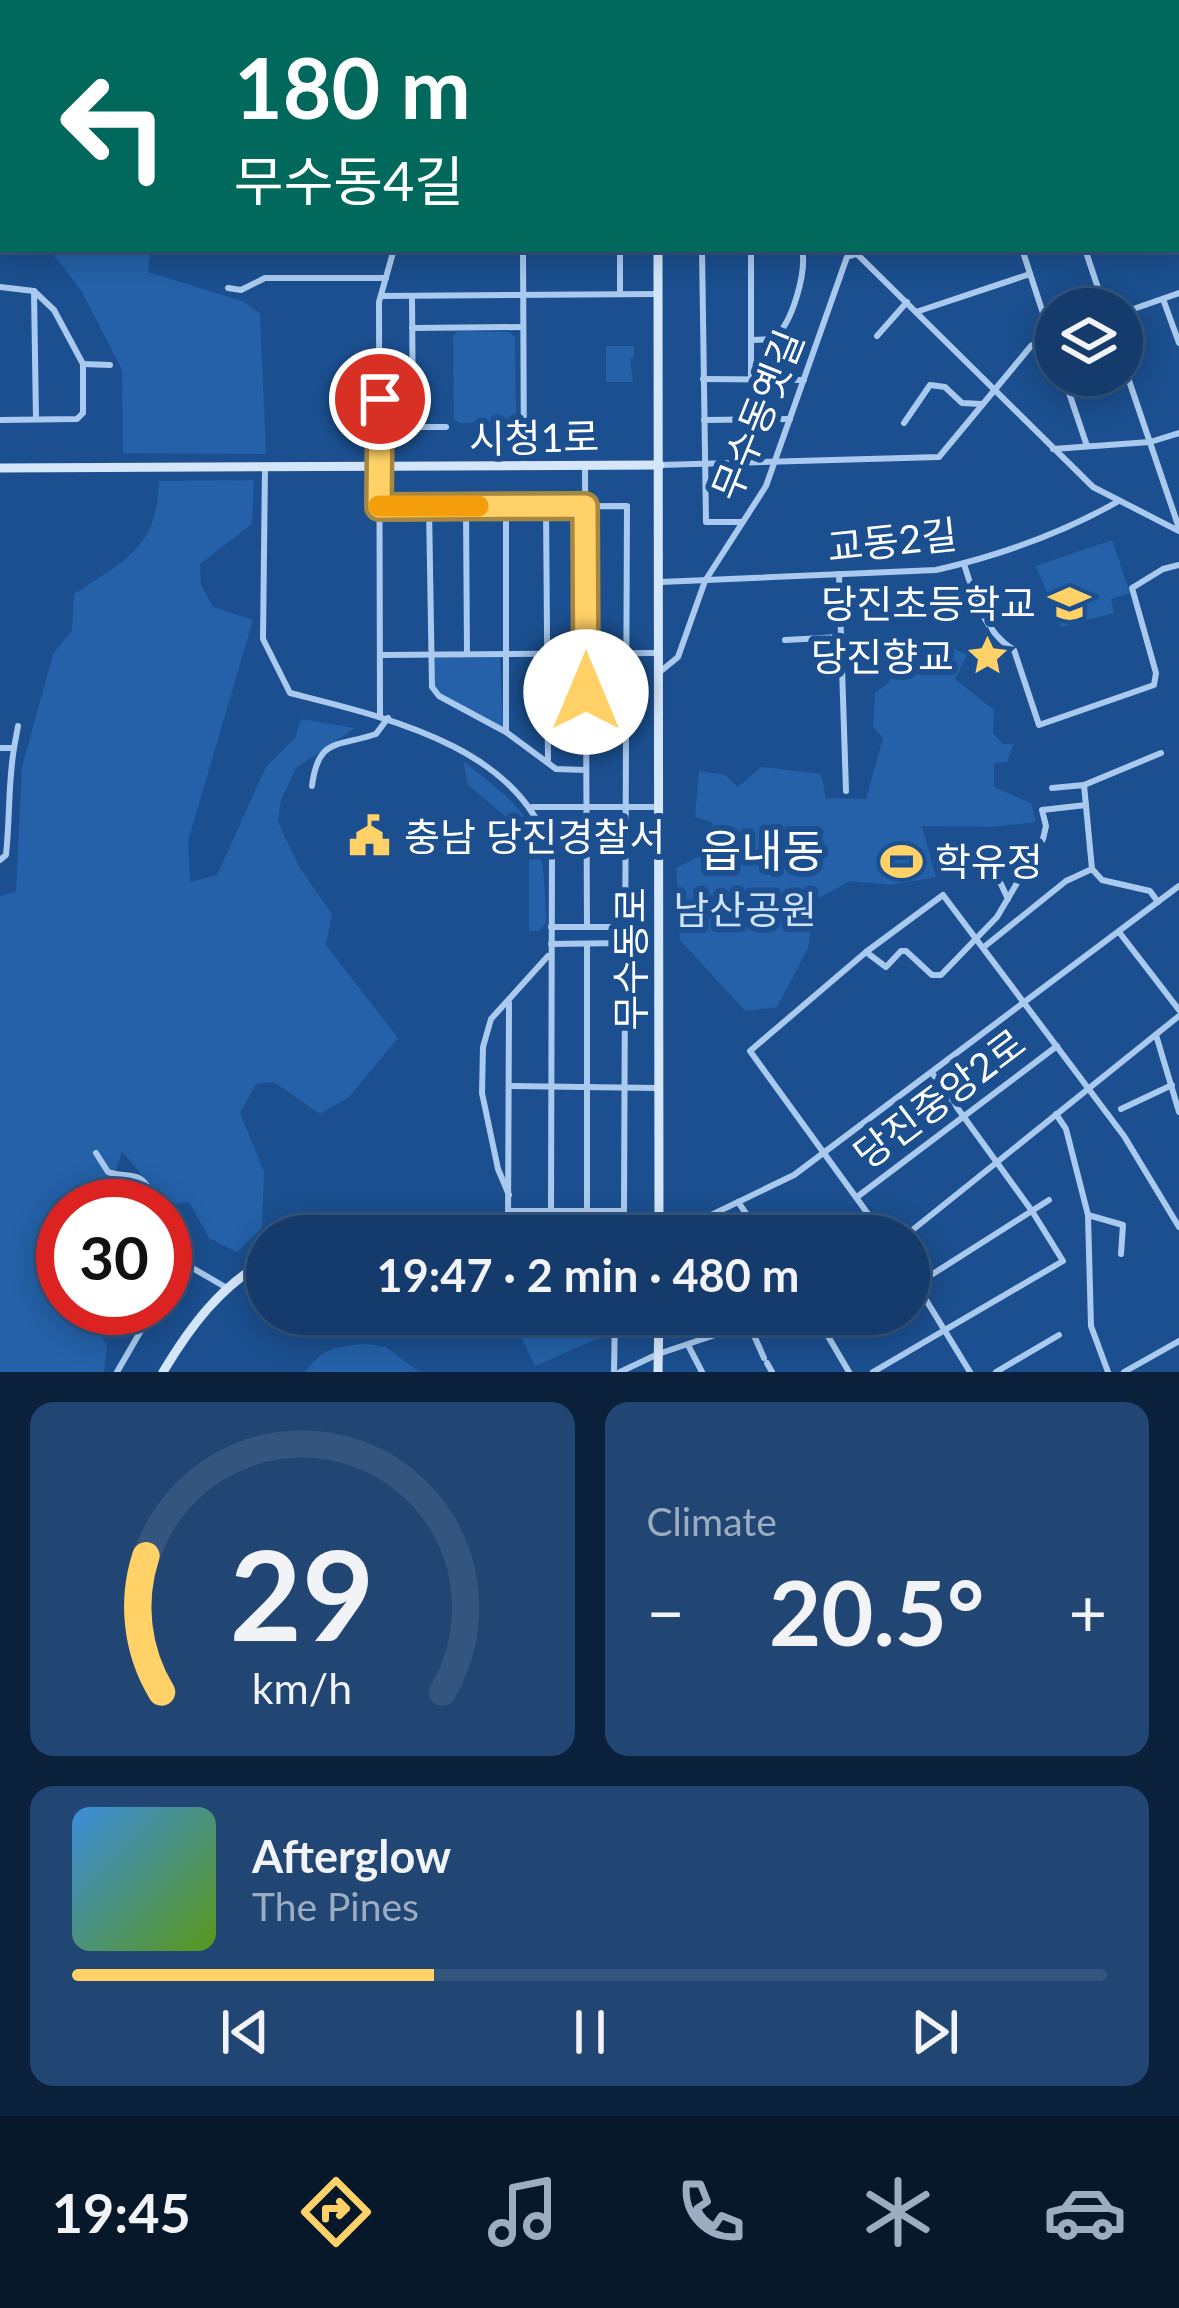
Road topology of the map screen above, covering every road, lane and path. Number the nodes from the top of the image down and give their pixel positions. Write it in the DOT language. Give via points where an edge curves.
graph roads {
  1 [pos="393,252"];
  2 [pos="523,252"];
  3 [pos="620,252"];
  4 [pos="658,252"];
  5 [pos="702,252"];
  6 [pos="752,252"];
  7 [pos="802,252"];
  8 [pos="854,252"];
  9 [pos="1023,252"];
  10 [pos="1085,252"];
  11 [pos="1030,274"];
  12 [pos="386,278"];
  13 [pos="0,287"];
  14 [pos="229,288"];
  15 [pos="1035,288"];
  16 [pos="1098,288"];
  17 [pos="34,291"];
  18 [pos="1179,293"];
  19 [pos="522,294"];
  20 [pos="620,294"];
  21 [pos="659,294"];
  22 [pos="381,296"];
  23 [pos="412,296"];
  24 [pos="1163,299"];
  25 [pos="907,302"];
  26 [pos="1143,306"];
  27 [pos="34,308"];
  28 [pos="54,310"];
  29 [pos="916,311"];
  30 [pos="523,327"];
  31 [pos="412,328"];
  32 [pos="877,336"];
  33 [pos="752,340"];
  34 [pos="1179,343"];
  35 [pos="1035,344"];
  36 [pos="83,364"];
  37 [pos="110,365"];
  38 [pos="751,378"];
  39 [pos="703,379"];
  40 [pos="804,380"];
  41 [pos="995,391"];
  42 [pos="1071,396"];
  43 [pos="1134,396"];
  44 [pos="982,404"];
  45 [pos="36,419"];
  46 [pos="790,419"];
  47 [pos="0,420"];
  48 [pos="703,420"];
  49 [pos="904,423"];
  50 [pos="380,427"];
  51 [pos="412,427"];
  52 [pos="446,427"];
  53 [pos="1179,434"];
  54 [pos="1150,442"];
  55 [pos="1088,446"];
  56 [pos="1053,449"];
  57 [pos="776,462"];
  58 [pos="704,464"];
  59 [pos="660,465"];
  60 [pos="524,466"];
  61 [pos="585,466"];
  62 [pos="265,467"];
  63 [pos="0,468"];
  64 [pos="379,469"];
  65 [pos="1117,502"];
  66 [pos="466,506"];
  67 [pos="506,506"];
  68 [pos="546,506"];
  69 [pos="585,506"];
  70 [pos="379,507"];
  71 [pos="429,507"];
  72 [pos="744,522"];
  73 [pos="1179,530"];
  74 [pos="964,564"];
  75 [pos="1179,565"];
  76 [pos="839,574"];
  77 [pos="661,581"];
  78 [pos="705,581"];
  79 [pos="840,638"];
  80 [pos="785,640"];
  81 [pos="587,652"];
  82 [pos="626,652"];
  83 [pos="507,653"];
  84 [pos="547,653"];
  85 [pos="660,653"];
  86 [pos="467,654"];
  87 [pos="380,655"];
  88 [pos="430,655"];
  89 [pos="661,671"];
  90 [pos="384,717"];
  91 [pos="19,726"];
  92 [pos="506,732"];
  93 [pos="0,748"];
  94 [pos="14,748"];
  95 [pos="1161,753"];
  96 [pos="548,761"];
  97 [pos="586,770"];
  98 [pos="1084,785"];
  99 [pos="312,786"];
  100 [pos="1052,788"];
  101 [pos="846,791"];
  102 [pos="1086,805"];
  103 [pos="624,806"];
  104 [pos="531,807"];
  105 [pos="586,807"];
  106 [pos="660,807"];
  107 [pos="0,860"];
  108 [pos="978,862"];
  109 [pos="1092,869"];
  110 [pos="1179,886"];
  111 [pos="1007,899"];
  112 [pos="1158,902"];
  113 [pos="551,927"];
  114 [pos="587,927"];
  115 [pos="624,927"];
  116 [pos="1119,931"];
  117 [pos="624,943"];
  118 [pos="587,944"];
  119 [pos="980,945"];
  120 [pos="551,948"];
  121 [pos="866,952"];
  122 [pos="1025,1002"];
  123 [pos="509,1004"];
  124 [pos="1179,1013"];
  125 [pos="1156,1035"];
  126 [pos="1057,1046"];
  127 [pos="932,1073"];
  128 [pos="791,1083"];
  129 [pos="1172,1085"];
  130 [pos="510,1086"];
  131 [pos="552,1087"];
  132 [pos="588,1087"];
  133 [pos="626,1088"];
  134 [pos="660,1088"];
  135 [pos="1088,1090"];
  136 [pos="784,1096"];
  137 [pos="1120,1108"];
  138 [pos="1179,1112"];
  139 [pos="1057,1114"];
  140 [pos="963,1116"];
  141 [pos="96,1153"];
  142 [pos="826,1153"];
  143 [pos="996,1162"];
  144 [pos="141,1179"];
  145 [pos="508,1195"];
  146 [pos="857,1197"];
  147 [pos="1049,1200"];
  148 [pos="738,1202"];
  149 [pos="551,1210"];
  150 [pos="1032,1210"];
  151 [pos="508,1211"];
  152 [pos="587,1211"];
  153 [pos="508,1215"];
  154 [pos="659,1215"];
  155 [pos="711,1215"];
  156 [pos="747,1215"];
  157 [pos="869,1215"];
  158 [pos="1088,1215"];
  159 [pos="930,1216"];
  160 [pos="1179,1227"];
  161 [pos="1120,1254"];
  162 [pos="192,1268"];
  163 [pos="246,1275"];
  164 [pos="930,1275"];
  165 [pos="227,1288"];
  166 [pos="930,1307"];
  167 [pos="945,1331"];
  168 [pos="138,1335"];
  169 [pos="616,1335"];
  170 [pos="658,1335"];
  171 [pos="717,1335"];
  172 [pos="753,1335"];
  173 [pos="827,1335"];
  174 [pos="1059,1335"];
  175 [pos="1178,1339"];
  176 [pos="688,1345"];
  177 [pos="658,1354"];
  178 [pos="117,1372"];
  179 [pos="163,1372"];
  180 [pos="617,1372"];
  181 [pos="658,1372"];
  182 [pos="702,1372"];
  183 [pos="772,1372"];
  184 [pos="849,1372"];
  185 [pos="873,1372"];
  186 [pos="970,1372"];
  187 [pos="996,1372"];
  188 [pos="1108,1372"];
  189 [pos="1124,1372"];
  1 -- 12 [label="street"];
  2 -- 19 [label="street"];
  3 -- 20 [label="street"];
  4 -- 21 [label="street, 무수동로"];
  5 -- 39 [label="street"];
  6 -- 33 [label="street"];
  7 -- 33 [label="street" via="805,268 778,338"];
  8 -- 25 [label="street"];
  8 -- 40 [label="street, 무수동옛길"];
  9 -- 11 [label="street"];
  10 -- 16 [label="street"];
  11 -- 15 [label="street"];
  11 -- 29 [label="street"];
  12 -- 14 [label="street" via="265,278"];
  12 -- 22 [label="street"];
  13 -- 17 [label="street"];
  17 -- 27 [label="street"];
  17 -- 28 [label="street"];
  18 -- 24 [label="street"];
  19 -- 20 [label="street"];
  19 -- 23 [label="street"];
  19 -- 30 [label="street"];
  20 -- 21 [label="street"];
  21 -- 59 [label="street, 무수동로"];
  22 -- 23 [label="street"];
  22 -- 50 [label="street"];
  23 -- 31 [label="street"];
  24 -- 26 [label="street"];
  24 -- 34 [label="street"];
  25 -- 29 [label="street"];
  25 -- 32 [label="street"];
  27 -- 28 [label="street"];
  27 -- 45 [label="street"];
  28 -- 36 [label="street"];
  29 -- 41 [label="street"];
  30 -- 31 [label="street"];
  30 -- 60 [label="street"];
  31 -- 51 [label="street"];
  33 -- 38 [label="street"];
  35 -- 41 [label="street"];
  36 -- 37 [label="street"];
  36 -- 45 [label="street" via="83,413"];
  38 -- 39 [label="street"];
  38 -- 40 [label="street"];
  39 -- 48 [label="street"];
  40 -- 46 [label="street, 무수동옛길"];
  41 -- 44 [label="street"];
  41 -- 56 [label="street"];
  42 -- 55 [label="street"];
  43 -- 54 [label="street"];
  44 -- 49 [label="street" via="930,385"];
  44 -- 57 [label="street" via="939,458"];
  45 -- 47 [label="street"];
  46 -- 48 [label="street"];
  46 -- 57 [label="street, 무수동옛길"];
  48 -- 58 [label="street"];
  50 -- 51 [label="street"];
  50 -- 64 [label="street"];
  51 -- 52 [label="street"];
  53 -- 54 [label="street"];
  54 -- 55 [label="street"];
  54 -- 73 [label="street"];
  55 -- 56 [label="street"];
  56 -- 65 [label="street"];
  57 -- 58 [label="street"];
  57 -- 72 [label="street, 무수동옛길"];
  58 -- 59 [label="street"];
  58 -- 72 [label="street" via="706,522"];
  59 -- 61 [label="street, 시청1로"];
  59 -- 77 [label="street, 무수동로"];
  60 -- 61 [label="street, 시청1로"];
  60 -- 64 [label="street, 시청1로"];
  61 -- 69 [label="street"];
  62 -- 63 [label="street, 시청1로"];
  62 -- 64 [label="street, 시청1로"];
  62 -- 90 [label="street" via="263,639 290,693"];
  64 -- 70 [label="street"];
  65 -- 73 [label="street"];
  65 -- 74 [label="street, 교동2길"];
  66 -- 67 [label="street"];
  66 -- 71 [label="street"];
  66 -- 86 [label="street"];
  67 -- 68 [label="street"];
  67 -- 83 [label="street"];
  68 -- 69 [label="street"];
  68 -- 84 [label="street"];
  69 -- 81 [label="street"];
  69 -- 82 [label="street" via="627,506"];
  70 -- 71 [label="street"];
  70 -- 87 [label="street"];
  71 -- 88 [label="street"];
  72 -- 78 [label="street, 무수동옛길"];
  74 -- 75 [label="street" via="981,613 1014,650 1039,725 1154,685 1132,588"];
  74 -- 76 [label="street, 교동2길"];
  76 -- 78 [label="street, 교동2길"];
  76 -- 79 [label="street"];
  77 -- 78 [label="street, 교동2길"];
  77 -- 85 [label="street, 무수동로"];
  78 -- 89 [label="street, 무수동옛길" via="678,657"];
  79 -- 80 [label="street"];
  79 -- 101 [label="street"];
  81 -- 82 [label="street"];
  81 -- 84 [label="street"];
  81 -- 97 [label="street"];
  82 -- 85 [label="street"];
  82 -- 103 [label="street"];
  83 -- 84 [label="street"];
  83 -- 86 [label="street"];
  83 -- 92 [label="street"];
  84 -- 96 [label="street"];
  85 -- 89 [label="street, 무수동로"];
  86 -- 88 [label="street"];
  87 -- 88 [label="street"];
  87 -- 90 [label="street"];
  88 -- 92 [label="street" via="430,683 439,696"];
  89 -- 106 [label="street, 무수동로"];
  90 -- 99 [label="street" via="370,737 321,753"];
  90 -- 104 [label="street" via="437,735"];
  91 -- 94 [label="street"];
  92 -- 96 [label="street"];
  93 -- 94 [label="street"];
  94 -- 107 [label="street"];
  95 -- 98 [label="street"];
  96 -- 97 [label="street"];
  97 -- 105 [label="street"];
  98 -- 100 [label="street"];
  98 -- 102 [label="street"];
  102 -- 109 [label="street"];
  102 -- 111 [label="street" via="1042,810 1042,839"];
  103 -- 105 [label="street"];
  103 -- 106 [label="street"];
  103 -- 115 [label="street"];
  104 -- 105 [label="street"];
  104 -- 113 [label="street" via="552,859"];
  105 -- 114 [label="street"];
  106 -- 134 [label="street, 무수동로"];
  108 -- 111 [label="street"];
  109 -- 112 [label="street" via="1102,880 1150,891"];
  109 -- 119 [label="street"];
  110 -- 112 [label="street, 당진중앙2로"];
  111 -- 119 [label="street"];
  112 -- 116 [label="street, 당진중앙2로"];
  113 -- 114 [label="street"];
  113 -- 120 [label="street"];
  114 -- 115 [label="street"];
  115 -- 117 [label="street"];
  116 -- 122 [label="street, 당진중앙2로"];
  116 -- 124 [label="street"];
  117 -- 118 [label="street"];
  117 -- 133 [label="street"];
  118 -- 120 [label="street"];
  118 -- 132 [label="street"];
  119 -- 121 [label="street" via="932,976 905,951 886,967"];
  119 -- 121 [label="street, 당진중앙2로" via="943,895"];
  119 -- 122 [label="street, 당진중앙2로"];
  120 -- 123 [label="street"];
  120 -- 131 [label="street"];
  121 -- 136 [label="street, 당진중앙2로" via="750,1051"];
  122 -- 126 [label="street, 당진중앙2로"];
  122 -- 127 [label="street, 당진중앙2로"];
  123 -- 130 [label="street"];
  123 -- 145 [label="street" via="491,1019 480,1073"];
  124 -- 125 [label="street"];
  125 -- 129 [label="street"];
  125 -- 135 [label="street"];
  126 -- 135 [label="street, 당진중앙2로"];
  126 -- 140 [label="street, 당진중앙2로"];
  127 -- 140 [label="street"];
  127 -- 142 [label="street, 당진중앙2로"];
  128 -- 136 [label="street"];
  129 -- 137 [label="street"];
  129 -- 138 [label="street"];
  130 -- 131 [label="street"];
  130 -- 145 [label="street"];
  131 -- 132 [label="street"];
  131 -- 149 [label="street"];
  132 -- 133 [label="street"];
  132 -- 152 [label="street"];
  133 -- 134 [label="street"];
  133 -- 152 [label="street" via="624,1211"];
  134 -- 154 [label="street, 무수동로"];
  135 -- 139 [label="street"];
  135 -- 160 [label="street, 당진중앙2로"];
  136 -- 142 [label="street, 당진중앙2로"];
  139 -- 143 [label="street"];
  139 -- 158 [label="street"];
  140 -- 143 [label="street"];
  140 -- 146 [label="street, 당진중앙2로"];
  141 -- 144 [label="street" via="108,1172"];
  142 -- 146 [label="street, 당진중앙2로"];
  142 -- 148 [label="street, 당진중앙2로"];
  143 -- 150 [label="street"];
  143 -- 159 [label="street"];
  145 -- 151 [label="street"];
  146 -- 157 [label="street, 당진중앙2로"];
  147 -- 150 [label="street"];
  148 -- 155 [label="street, 당진중앙2로"];
  148 -- 156 [label="street"];
  149 -- 151 [label="street"];
  149 -- 152 [label="street"];
  150 -- 164 [label="street"];
  150 -- 167 [label="street" via="1063,1261"];
  151 -- 153 [label="street"];
  158 -- 161 [label="street" via="1124,1225"];
  158 -- 188 [label="street" via="1091,1326"];
  162 -- 165 [label="street"];
  163 -- 165 [label="street"];
  165 -- 179 [label="street"];
  166 -- 167 [label="street"];
  167 -- 185 [label="street"];
  167 -- 186 [label="street"];
  168 -- 178 [label="street"];
  169 -- 180 [label="street"];
  170 -- 177 [label="street"];
  171 -- 176 [label="street"];
  172 -- 183 [label="street"];
  173 -- 184 [label="street"];
  174 -- 187 [label="street"];
  175 -- 189 [label="street"];
  176 -- 177 [label="street"];
  176 -- 182 [label="street"];
  177 -- 180 [label="street"];
  177 -- 181 [label="street"];
}
